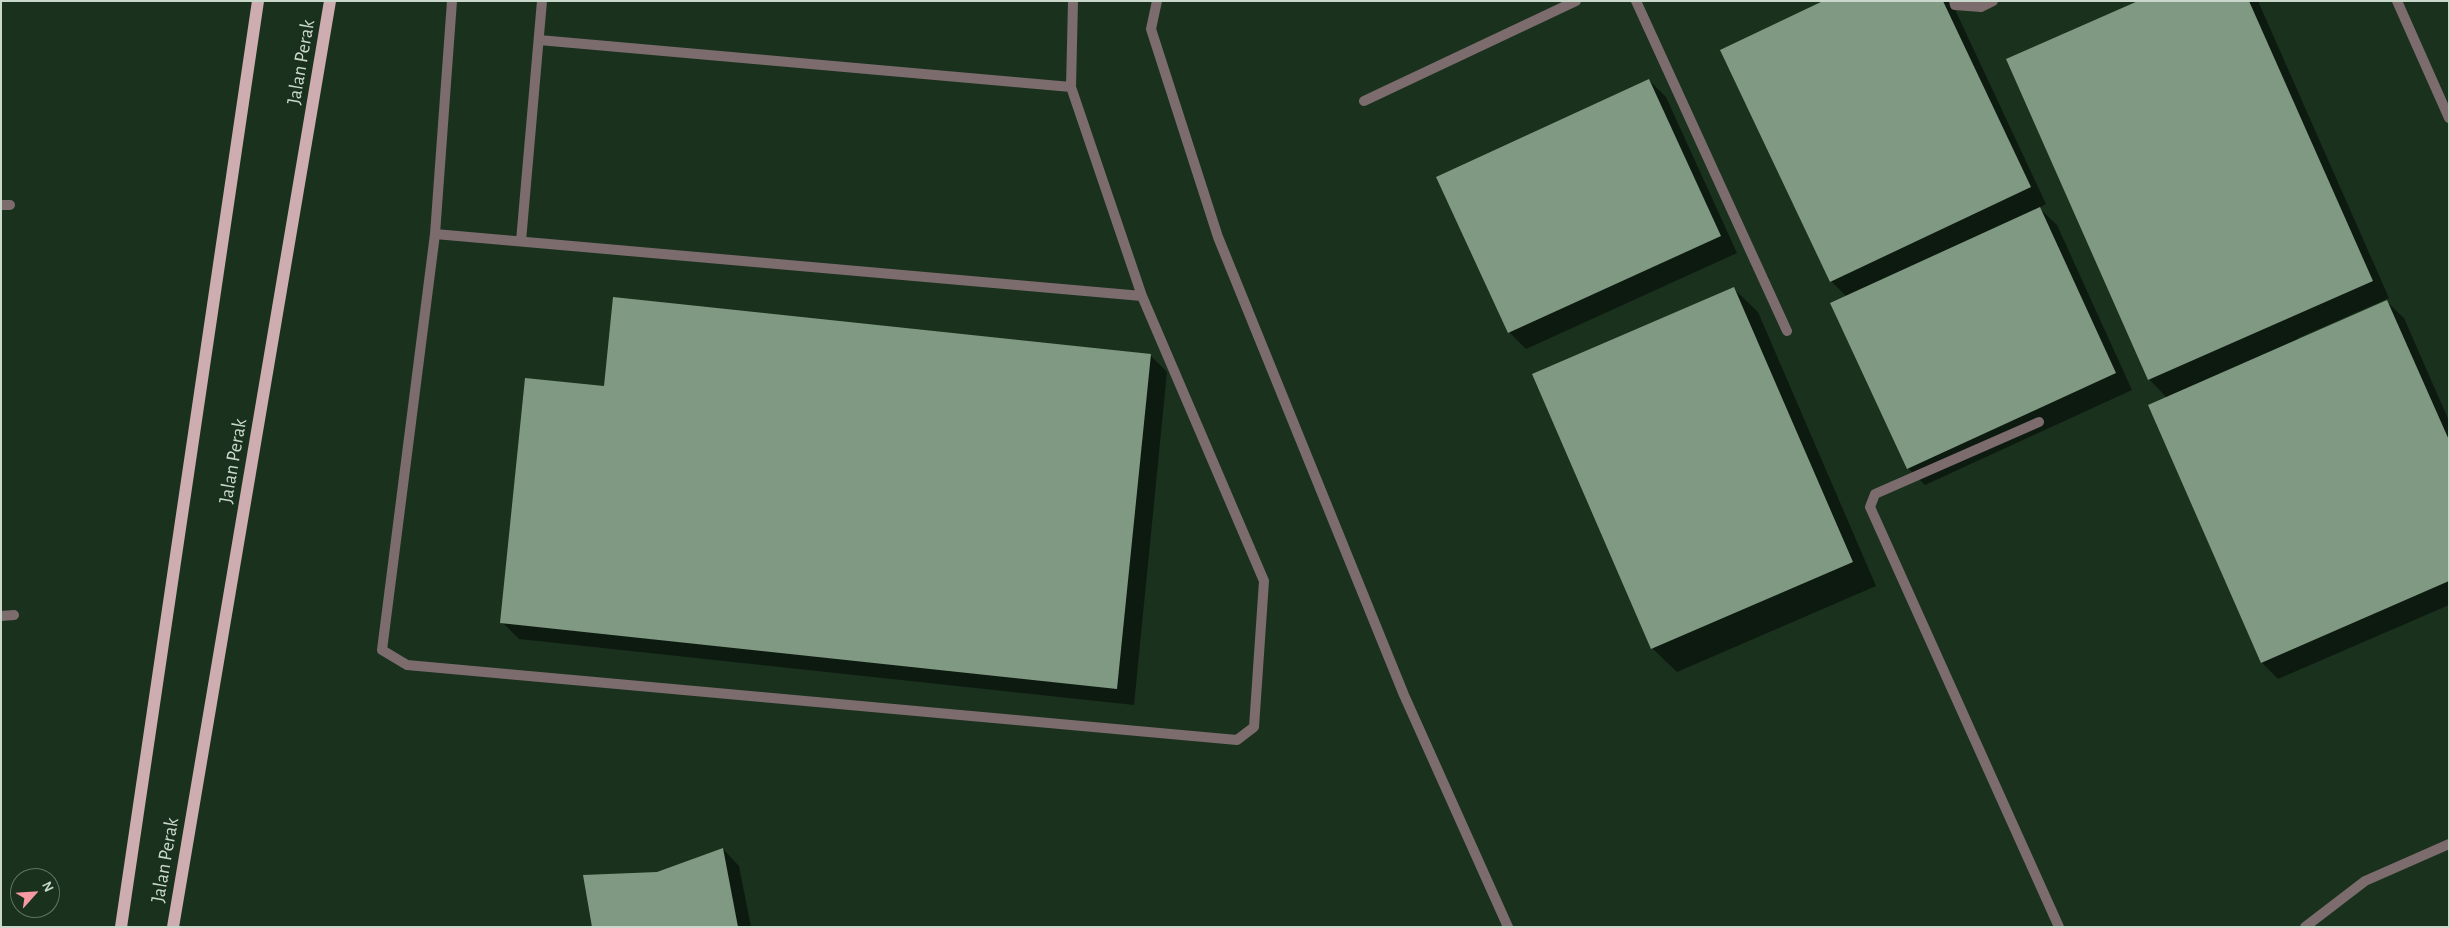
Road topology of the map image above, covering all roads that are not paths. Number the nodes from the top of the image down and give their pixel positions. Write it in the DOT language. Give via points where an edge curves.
graph roads {
  1 [pos="258,1"];
  2 [pos="330,1"];
  3 [pos="452,1"];
  4 [pos="542,1"];
  5 [pos="1073,1"];
  6 [pos="1157,1"];
  7 [pos="1576,1"];
  8 [pos="1636,1"];
  9 [pos="1954,1"];
  10 [pos="1993,1"];
  11 [pos="2397,1"];
  12 [pos="538,40"];
  13 [pos="1071,88"];
  14 [pos="1364,100"];
  15 [pos="2449,118"];
  16 [pos="435,234"];
  17 [pos="521,241"];
  18 [pos="1142,296"];
  19 [pos="1787,331"];
  20 [pos="2039,422"];
  21 [pos="14,615"];
  22 [pos="1,616"];
  23 [pos="2449,844"];
  24 [pos="121,927"];
  25 [pos="173,927"];
  26 [pos="1508,927"];
  27 [pos="2059,927"];
  28 [pos="2305,927"];
  1 -- 24 [label="main road, Jalan Perak"];
  2 -- 25 [label="main road, Jalan Perak"];
  3 -- 16 [label="lane"];
  4 -- 12 [label="lane"];
  5 -- 13 [label="lane"];
  6 -- 26 [label="lane" via="1151,29 1218,237 1404,695"];
  7 -- 14 [label="lane"];
  8 -- 19 [label="lane"];
  9 -- 10 [label="lane" via="1955,4 1980,7"];
  11 -- 15 [label="lane"];
  12 -- 13 [label="lane"];
  12 -- 17 [label="lane"];
  13 -- 18 [label="lane"];
  16 -- 17 [label="lane"];
  16 -- 18 [label="lane" via="382,650 407,665 1237,740 1254,727 1264,581"];
  17 -- 18 [label="lane"];
  20 -- 27 [label="lane" via="1874,494 1870,507"];
  21 -- 22 [label="lane"];
  23 -- 28 [label="lane" via="2365,881"];
}
